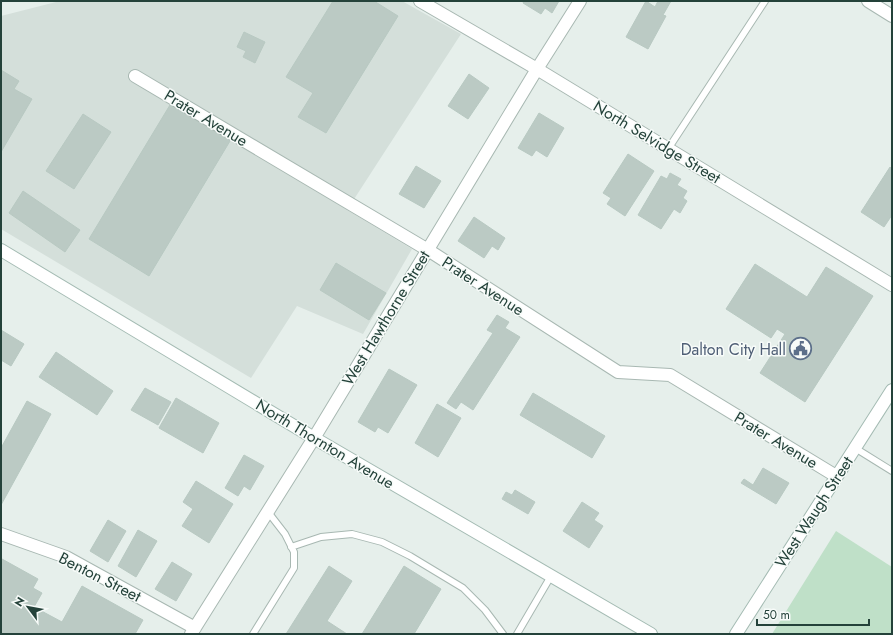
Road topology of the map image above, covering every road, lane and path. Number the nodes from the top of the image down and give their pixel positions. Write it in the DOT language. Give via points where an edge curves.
graph roads {
  1 [pos="420,1"];
  2 [pos="580,1"];
  3 [pos="765,1"];
  4 [pos="868,1"];
  5 [pos="892,16"];
  6 [pos="537,69"];
  7 [pos="135,76"];
  8 [pos="668,149"];
  9 [pos="1,250"];
  10 [pos="428,250"];
  11 [pos="892,286"];
  12 [pos="892,392"];
  13 [pos="314,438"];
  14 [pos="855,448"];
  15 [pos="891,468"];
  16 [pos="836,476"];
  17 [pos="268,512"];
  18 [pos="1,534"];
  19 [pos="291,547"];
  20 [pos="551,576"];
  21 [pos="193,631"];
  22 [pos="253,634"];
  23 [pos="503,634"];
  24 [pos="516,634"];
  25 [pos="651,634"];
  26 [pos="736,634"];
  1 -- 6 [label="street, North Selvidge Street"];
  2 -- 6 [label="street, West Hawthorne Street"];
  3 -- 8 [label="lane"];
  4 -- 5 [label="street"];
  6 -- 8 [label="street, North Selvidge Street"];
  6 -- 10 [label="street, West Hawthorne Street"];
  7 -- 10 [label="street, Prater Avenue"];
  8 -- 11 [label="street, North Selvidge Street"];
  9 -- 13 [label="street, North Thornton Avenue"];
  10 -- 13 [label="street, West Hawthorne Street"];
  10 -- 16 [label="street, Prater Avenue" via="618,372 670,376"];
  12 -- 14 [label="street, West Waugh Street"];
  13 -- 17 [label="street, West Hawthorne Street"];
  13 -- 20 [label="street, North Thornton Avenue"];
  14 -- 15 [label="lane"];
  14 -- 16 [label="street, West Waugh Street"];
  16 -- 26 [label="street, West Waugh Street"];
  17 -- 19 [label="lane" via="285,534"];
  17 -- 21 [label="street, West Hawthorne Street"];
  18 -- 21 [label="street, Benton Street" via="66,557"];
  19 -- 22 [label="lane" via="294,552 294,568"];
  19 -- 23 [label="lane" via="321,537 352,534 382,542 463,588 485,610"];
  20 -- 24 [label="lane"];
  20 -- 25 [label="street, North Thornton Avenue"];
}
